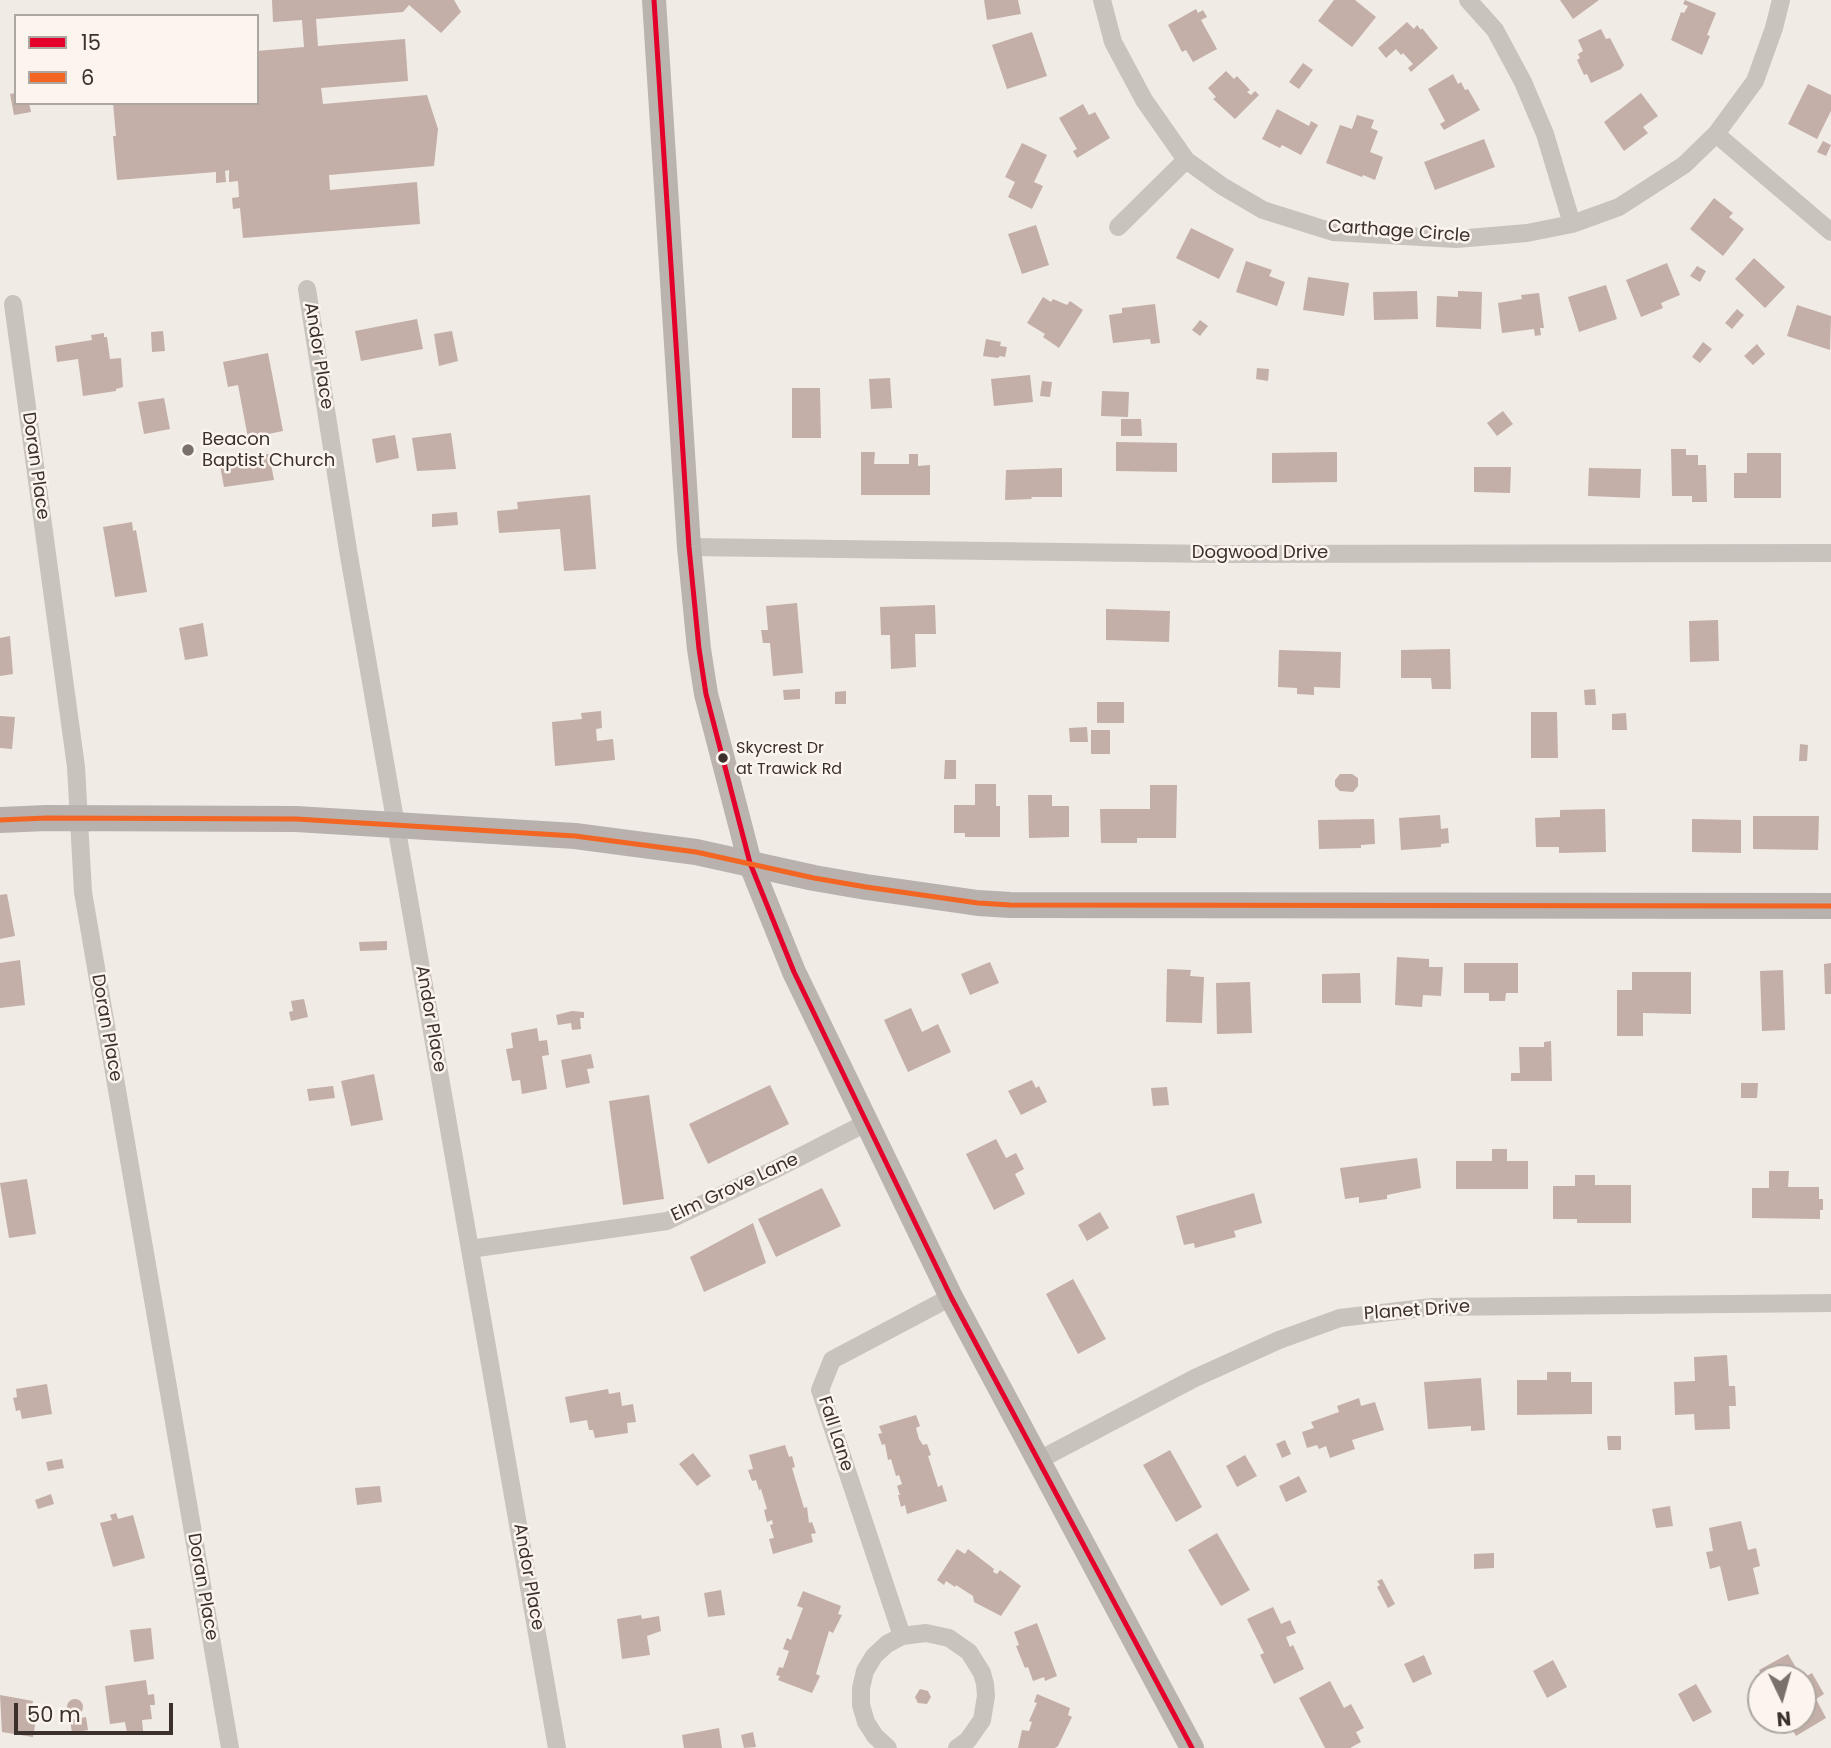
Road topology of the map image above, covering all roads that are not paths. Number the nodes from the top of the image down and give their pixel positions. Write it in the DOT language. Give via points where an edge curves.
graph roads {
  1 [pos="654,0"];
  2 [pos="1102,0"];
  3 [pos="1468,0"];
  4 [pos="1781,0"];
  5 [pos="1716,134"];
  6 [pos="1186,160"];
  7 [pos="1572,224"];
  8 [pos="1118,227"];
  9 [pos="1831,232"];
  10 [pos="307,289"];
  11 [pos="13,304"];
  12 [pos="690,547"];
  13 [pos="1831,553"];
  14 [pos="78,818"];
  15 [pos="0,820"];
  16 [pos="396,823"];
  17 [pos="750,863"];
  18 [pos="1831,906"];
  19 [pos="868,1122"];
  20 [pos="470,1250"];
  21 [pos="951,1297"];
  22 [pos="1831,1303"];
  23 [pos="1037,1461"];
  24 [pos="902,1636"];
  25 [pos="230,1748"];
  26 [pos="557,1748"];
  27 [pos="888,1748"];
  28 [pos="957,1748"];
  29 [pos="1192,1748"];
  1 -- 12 [label="street"];
  2 -- 6 [label="street, Carthage Circle" via="1113,42 1144,100"];
  3 -- 7 [label="street" via="1495,30 1523,82 1545,134"];
  4 -- 5 [label="street, Carthage Circle" via="1755,81"];
  5 -- 7 [label="street, Carthage Circle" via="1684,165 1619,207"];
  5 -- 9 [label="street"];
  6 -- 7 [label="street, Carthage Circle" via="1263,210 1333,232 1456,239"];
  6 -- 8 [label="street"];
  10 -- 16 [label="street, Andor Place"];
  11 -- 14 [label="street, Doran Place" via="76,767"];
  12 -- 13 [label="street, Dogwood Drive" via="1216,554"];
  12 -- 17 [label="street" via="706,694"];
  14 -- 15 [label="main road"];
  14 -- 16 [label="main road"];
  14 -- 25 [label="street, Doran Place" via="83,892"];
  16 -- 17 [label="main road" via="575,836"];
  16 -- 20 [label="street, Andor Place"];
  17 -- 18 [label="main road" via="866,887 1010,905"];
  17 -- 19 [label="street" via="794,972"];
  19 -- 20 [label="street, Elm Grove Lane" via="667,1220"];
  19 -- 21 [label="street"];
  20 -- 26 [label="street, Andor Place"];
  21 -- 23 [label="street"];
  21 -- 24 [label="street, Fall Lane" via="832,1360 820,1390"];
  22 -- 23 [label="street, Planet Drive" via="1432,1307 1340,1318 1195,1378"];
  23 -- 29 [label="street"];
  24 -- 27 [label="street" via="874,1656 861,1688 866,1722"];
  24 -- 28 [label="street" via="926,1633 949,1638 969,1652 982,1672 986,1696 982,1720"];
}
